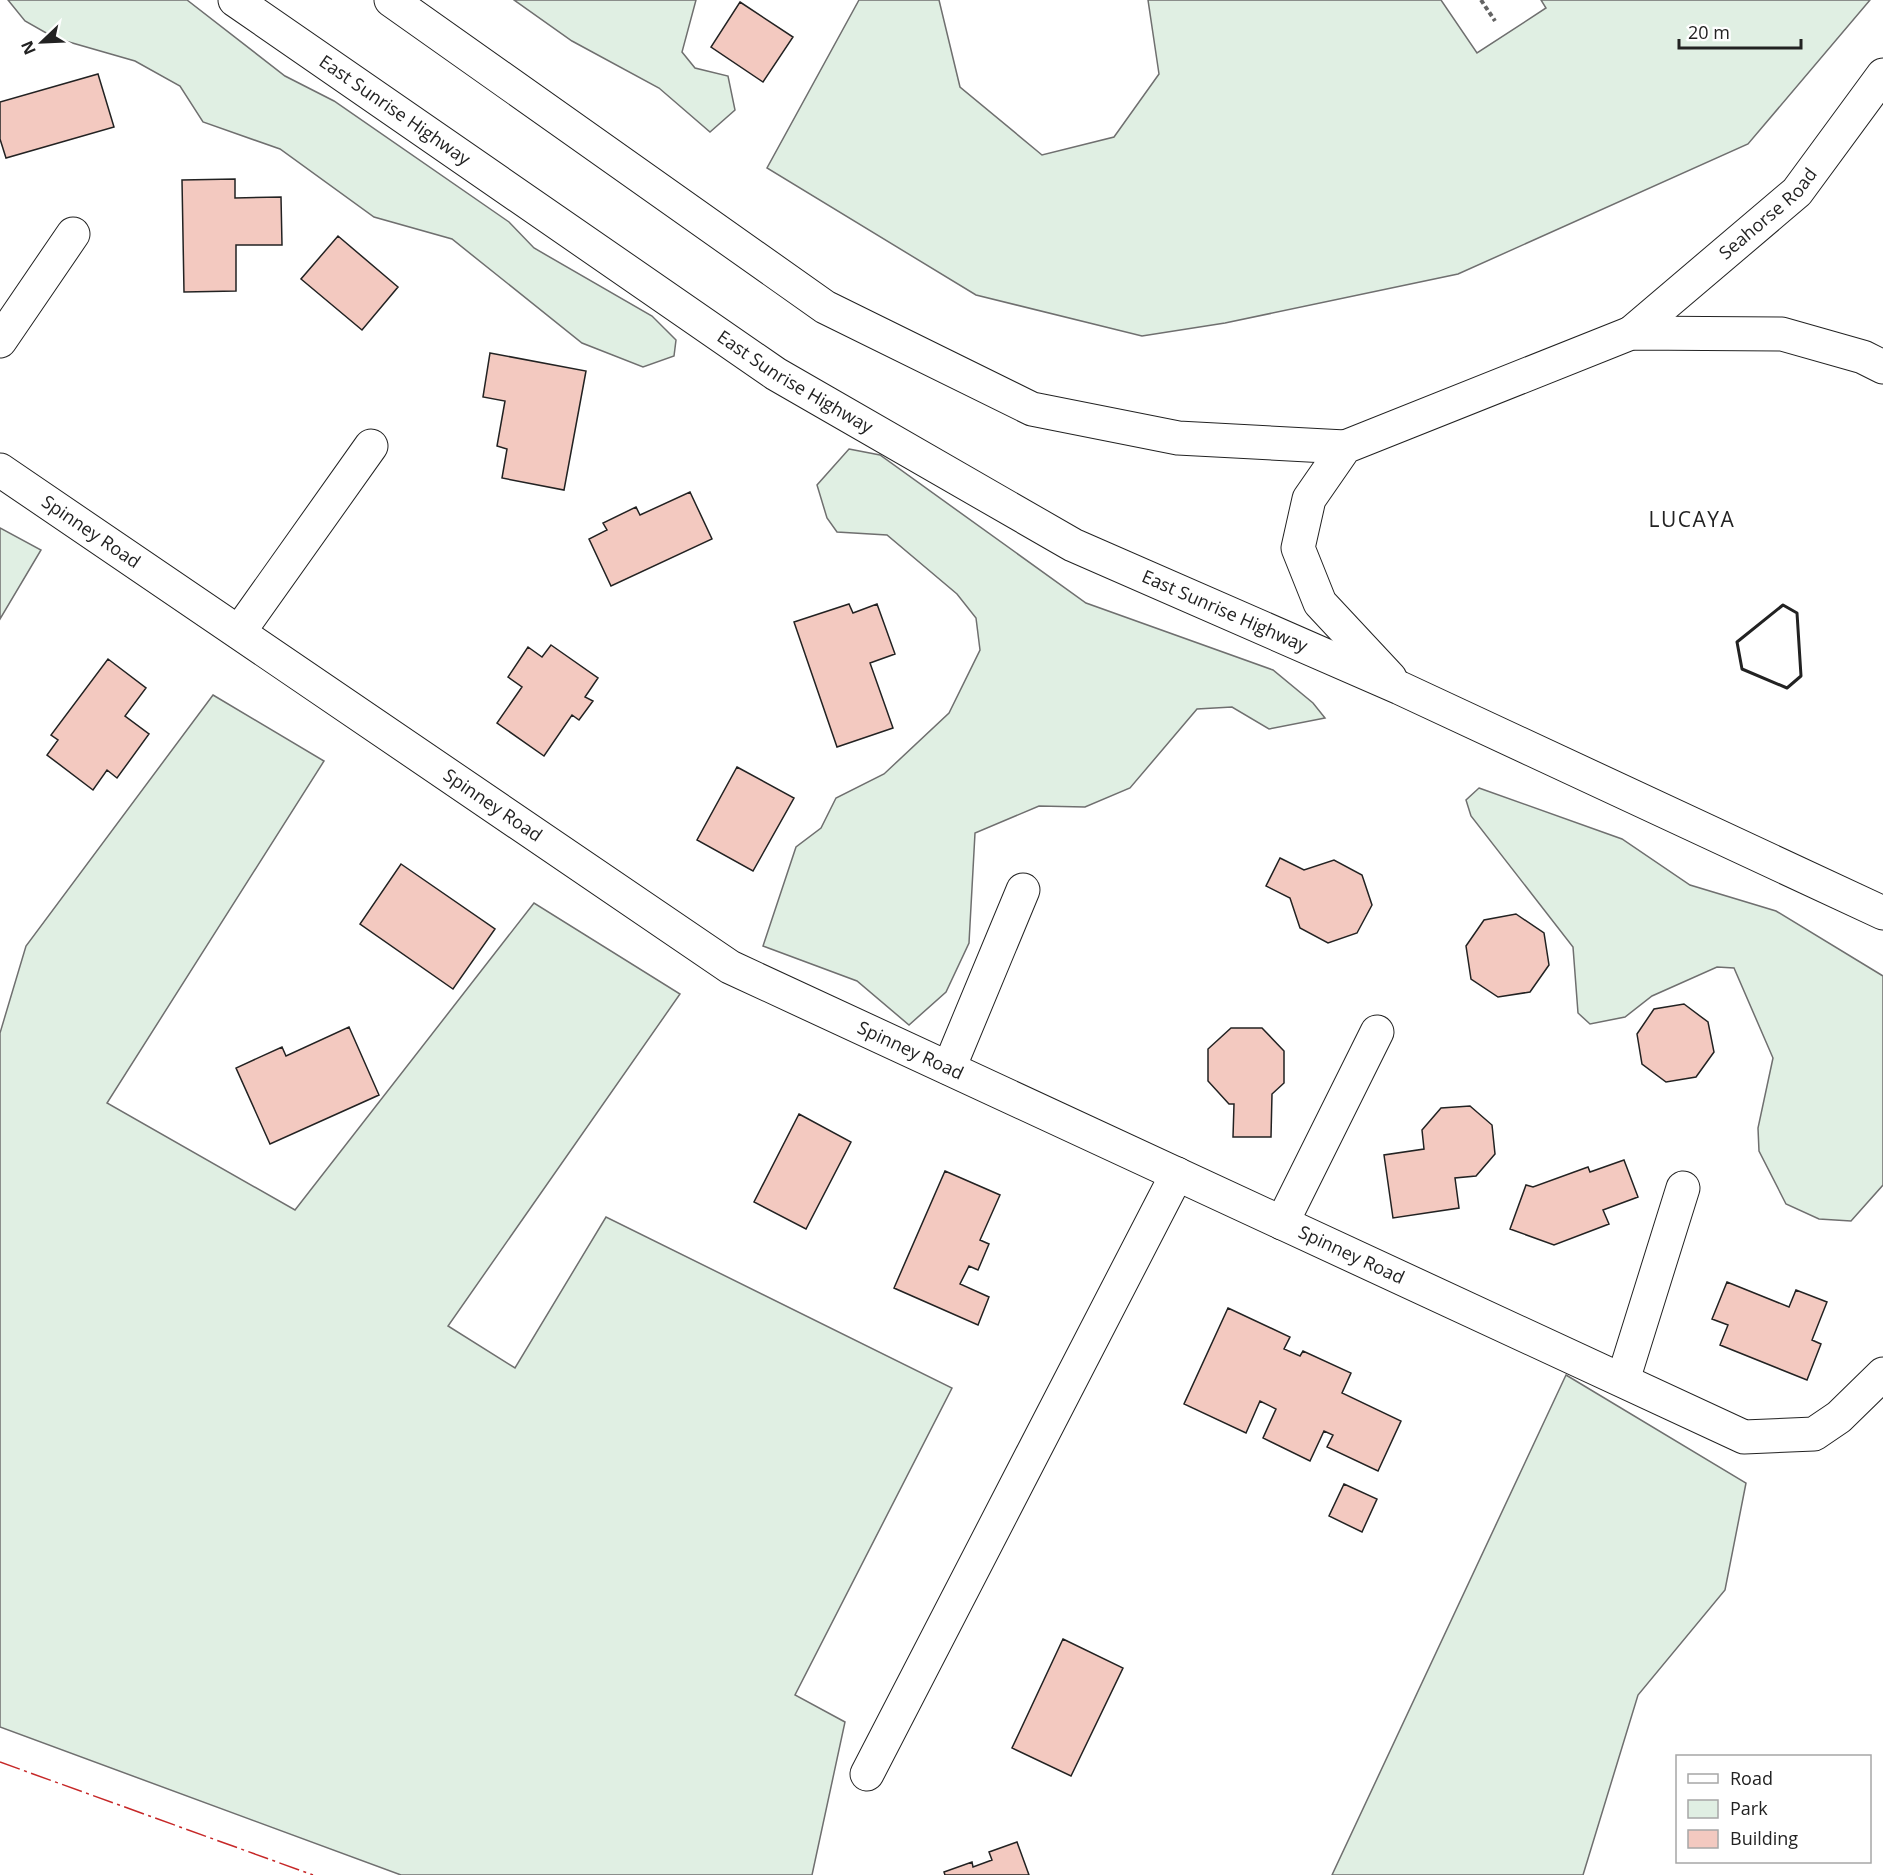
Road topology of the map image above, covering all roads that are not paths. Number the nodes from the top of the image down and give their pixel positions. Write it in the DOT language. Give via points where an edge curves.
graph roads {
  1 [pos="236,0"];
  2 [pos="391,0"];
  3 [pos="1883,75"];
  4 [pos="73,234"];
  5 [pos="1631,333"];
  6 [pos="0,341"];
  7 [pos="1883,367"];
  8 [pos="371,446"];
  9 [pos="1346,447"];
  10 [pos="0,470"];
  11 [pos="239,632"];
  12 [pos="1400,688"];
  13 [pos="1023,890"];
  14 [pos="1883,913"];
  15 [pos="1377,1032"];
  16 [pos="949,1068"];
  17 [pos="1177,1174"];
  18 [pos="1683,1188"];
  19 [pos="1282,1223"];
  20 [pos="1883,1374"];
  21 [pos="1623,1380"];
  22 [pos="867,1774"];
  1 -- 12 [label="main road, East Sunrise Highway" via="776,374 1073,545"];
  2 -- 9 [label="main road" via="825,307 1032,409 1178,438"];
  3 -- 5 [label="main road, Seahorse Road" via="1797,192"];
  4 -- 6 [label="main road"];
  5 -- 7 [label="main road" via="1782,334 1863,357"];
  5 -- 9 [label="main road"];
  8 -- 11 [label="main road"];
  9 -- 12 [label="main road" via="1309,499 1298,548 1320,603"];
  10 -- 11 [label="main road, Spinney Road"];
  11 -- 16 [label="main road, Spinney Road" via="730,967"];
  12 -- 14 [label="main road, East Sunrise Highway"];
  13 -- 16 [label="main road"];
  15 -- 19 [label="main road"];
  16 -- 17 [label="main road, Spinney Road"];
  17 -- 19 [label="main road, Spinney Road"];
  17 -- 22 [label="main road"];
  18 -- 21 [label="main road"];
  19 -- 21 [label="main road, Spinney Road"];
  20 -- 21 [label="main road, Spinney Road" via="1839,1417 1814,1434 1744,1437"];
}
